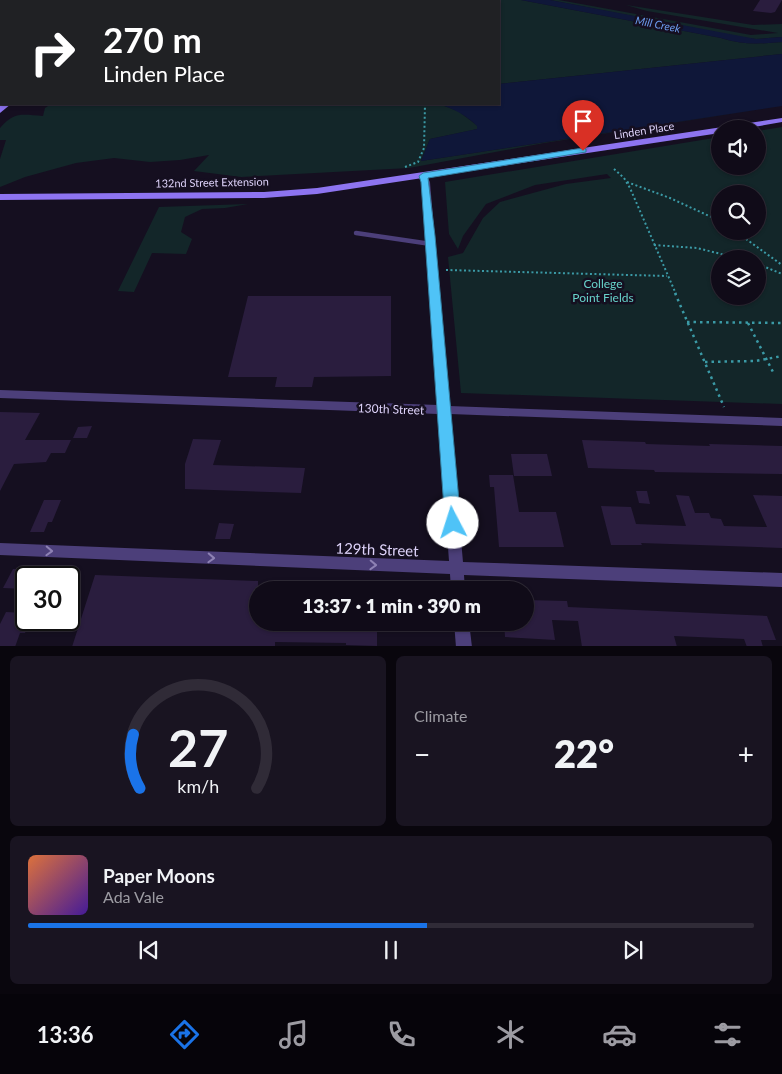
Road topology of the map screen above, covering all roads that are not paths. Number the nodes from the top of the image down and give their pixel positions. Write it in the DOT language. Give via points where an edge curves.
graph roads {
  1 [pos="782,120"];
  2 [pos="766,123"];
  3 [pos="711,131"];
  4 [pos="423,176"];
  5 [pos="0,196"];
  6 [pos="356,232"];
  7 [pos="431,244"];
  8 [pos="0,394"];
  9 [pos="444,410"];
  10 [pos="782,422"];
  11 [pos="0,549"];
  12 [pos="456,568"];
  13 [pos="782,580"];
  14 [pos="457,581"];
  15 [pos="463,631"];
  16 [pos="464,646"];
  1 -- 2 [label="street"];
  3 -- 4 [label="street, Linden Place"];
  4 -- 5 [label="street, 132nd Street Extension" via="264,195"];
  4 -- 7 [label="street"];
  6 -- 7 [label="lane"];
  7 -- 9 [label="street"];
  8 -- 9 [label="street, 130th Street"];
  9 -- 10 [label="street, 130th Street"];
  9 -- 12 [label="street"];
  11 -- 12 [label="street, 129th Street, one-way"];
  12 -- 13 [label="street, 129th Street"];
  12 -- 14 [label="street"];
  15 -- 16 [label="street"];
}
